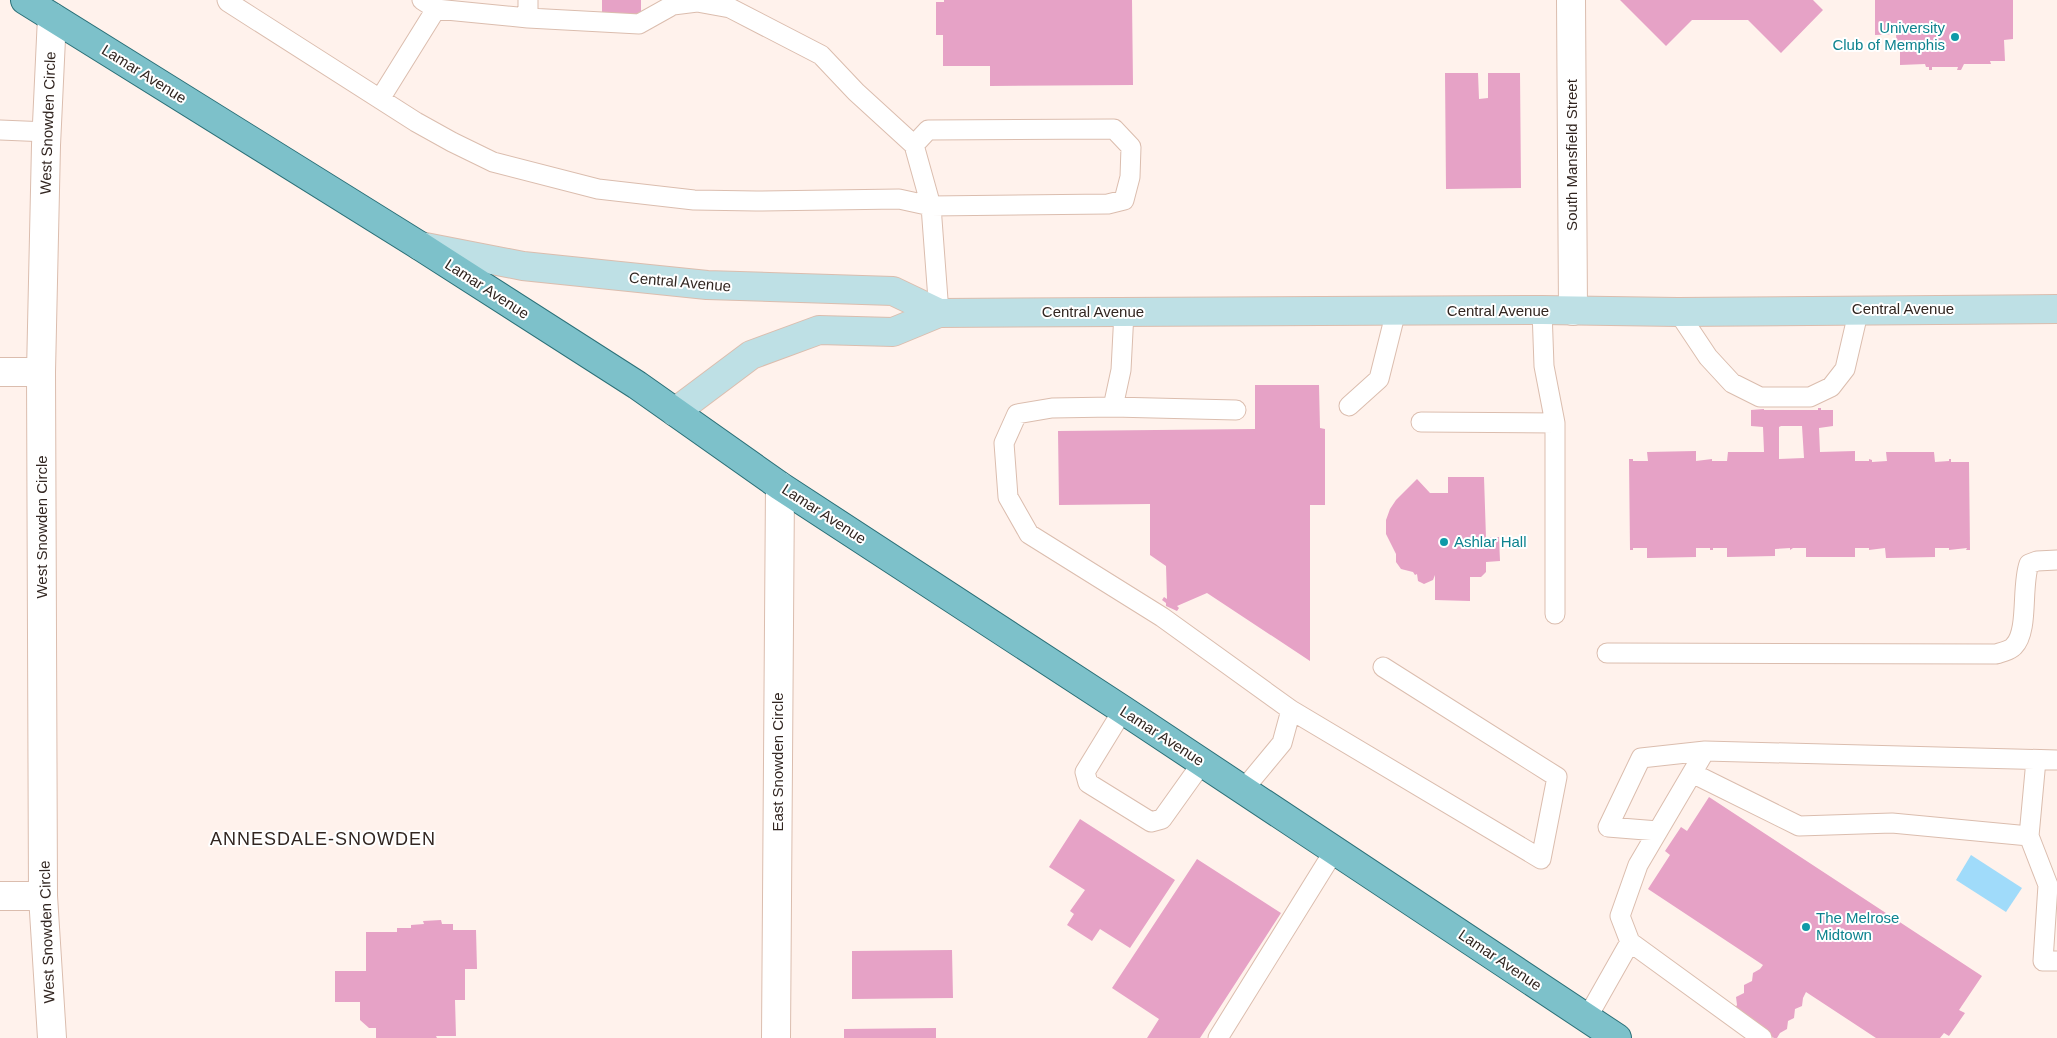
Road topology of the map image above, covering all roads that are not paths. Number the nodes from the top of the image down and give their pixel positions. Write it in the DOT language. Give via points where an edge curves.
graph roads {
  1 [pos="25,0"];
  2 [pos="228,0"];
  3 [pos="1571,0"];
  4 [pos="429,5"];
  5 [pos="54,8"];
  6 [pos="528,9"];
  7 [pos="380,99"];
  8 [pos="0,130"];
  9 [pos="48,132"];
  10 [pos="914,146"];
  11 [pos="931,206"];
  12 [pos="420,246"];
  13 [pos="1859,309"];
  14 [pos="2057,309"];
  15 [pos="1542,310"];
  16 [pos="1396,311"];
  17 [pos="1573,311"];
  18 [pos="1124,312"];
  19 [pos="1678,312"];
  20 [pos="939,313"];
  21 [pos="0,372"];
  22 [pos="42,372"];
  23 [pos="1348,406"];
  24 [pos="1113,407"];
  25 [pos="1236,410"];
  26 [pos="675,412"];
  27 [pos="1421,422"];
  28 [pos="1554,423"];
  29 [pos="780,486"];
  30 [pos="2057,560"];
  31 [pos="1555,614"];
  32 [pos="1607,653"];
  33 [pos="1383,667"];
  34 [pos="1123,710"];
  35 [pos="1290,710"];
  36 [pos="1705,751"];
  37 [pos="2036,760"];
  38 [pos="2057,760"];
  39 [pos="1202,763"];
  40 [pos="1692,773"];
  41 [pos="1243,790"];
  42 [pos="1658,831"];
  43 [pos="2029,836"];
  44 [pos="1334,851"];
  45 [pos="0,896"];
  46 [pos="44,896"];
  47 [pos="1630,942"];
  48 [pos="2057,961"];
  49 [pos="1587,1018"];
  50 [pos="52,1038"];
  51 [pos="776,1038"];
  52 [pos="1218,1038"];
  53 [pos="1617,1038"];
  54 [pos="1762,1038"];
  1 -- 5 [label="main road, Lamar Avenue"];
  2 -- 7 [label="lane"];
  3 -- 17 [label="street, South Mansfield Street"];
  4 -- 6 [label="lane"];
  4 -- 7 [label="lane"];
  5 -- 9 [label="street, West Snowden Circle"];
  5 -- 12 [label="main road, Lamar Avenue"];
  6 -- 10 [label="lane" via="639,24 673,5 697,2 730,8 821,55"];
  7 -- 11 [label="lane" via="493,162 598,189 694,200 899,199"];
  8 -- 9 [label="lane"];
  9 -- 22 [label="street, West Snowden Circle"];
  10 -- 11 [label="lane"];
  10 -- 11 [label="lane" via="928,130 1114,128 1131,147 1130,176 1124,200 1108,204"];
  11 -- 20 [label="lane"];
  12 -- 20 [label="main road, Central Avenue" via="523,266 708,285 893,291"];
  12 -- 26 [label="main road, Lamar Avenue"];
  13 -- 14 [label="main road, Central Avenue"];
  13 -- 19 [label="main road, Central Avenue"];
  13 -- 19 [label="lane" via="1845,369 1831,388 1800,397 1760,397 1732,383 1708,357"];
  15 -- 16 [label="main road, Central Avenue"];
  15 -- 17 [label="main road, Central Avenue"];
  15 -- 28 [label="lane" via="1544,366"];
  16 -- 18 [label="main road, Central Avenue"];
  16 -- 23 [label="lane" via="1379,379"];
  17 -- 19 [label="main road, Central Avenue"];
  18 -- 20 [label="main road, Central Avenue"];
  18 -- 24 [label="lane" via="1121,370"];
  20 -- 26 [label="main road, Central Avenue" via="894,332 819,330 751,355"];
  21 -- 22 [label="street"];
  22 -- 46 [label="street, West Snowden Circle"];
  24 -- 25 [label="lane"];
  24 -- 35 [label="lane" via="1052,408 1017,414 1004,443 1008,497 1029,534 1162,617"];
  26 -- 29 [label="main road, Lamar Avenue"];
  27 -- 28 [label="lane"];
  28 -- 31 [label="lane"];
  29 -- 34 [label="main road, Lamar Avenue"];
  29 -- 51 [label="street, East Snowden Circle"];
  30 -- 32 [label="lane" via="2029,564 2025,575 2022,634 2014,647 1996,654"];
  33 -- 35 [label="lane" via="1557,777 1542,859"];
  34 -- 39 [label="main road, Lamar Avenue"];
  34 -- 39 [label="lane" via="1085,772 1088,783 1151,822 1162,819"];
  35 -- 41 [label="lane" via="1282,743"];
  36 -- 37 [label="lane"];
  36 -- 40 [label="lane"];
  36 -- 42 [label="lane" via="1641,758 1608,827"];
  37 -- 38 [label="lane"];
  37 -- 43 [label="lane"];
  39 -- 41 [label="main road, Lamar Avenue"];
  40 -- 42 [label="lane"];
  40 -- 43 [label="lane" via="1799,826 1892,823"];
  41 -- 44 [label="main road, Lamar Avenue"];
  42 -- 47 [label="lane" via="1638,865 1620,916"];
  43 -- 48 [label="lane" via="2048,885 2043,961"];
  44 -- 49 [label="main road, Lamar Avenue"];
  44 -- 52 [label="lane"];
  45 -- 46 [label="street"];
  46 -- 50 [label="street, West Snowden Circle"];
  47 -- 49 [label="lane"];
  47 -- 54 [label="lane"];
  49 -- 53 [label="main road, Lamar Avenue"];
}
